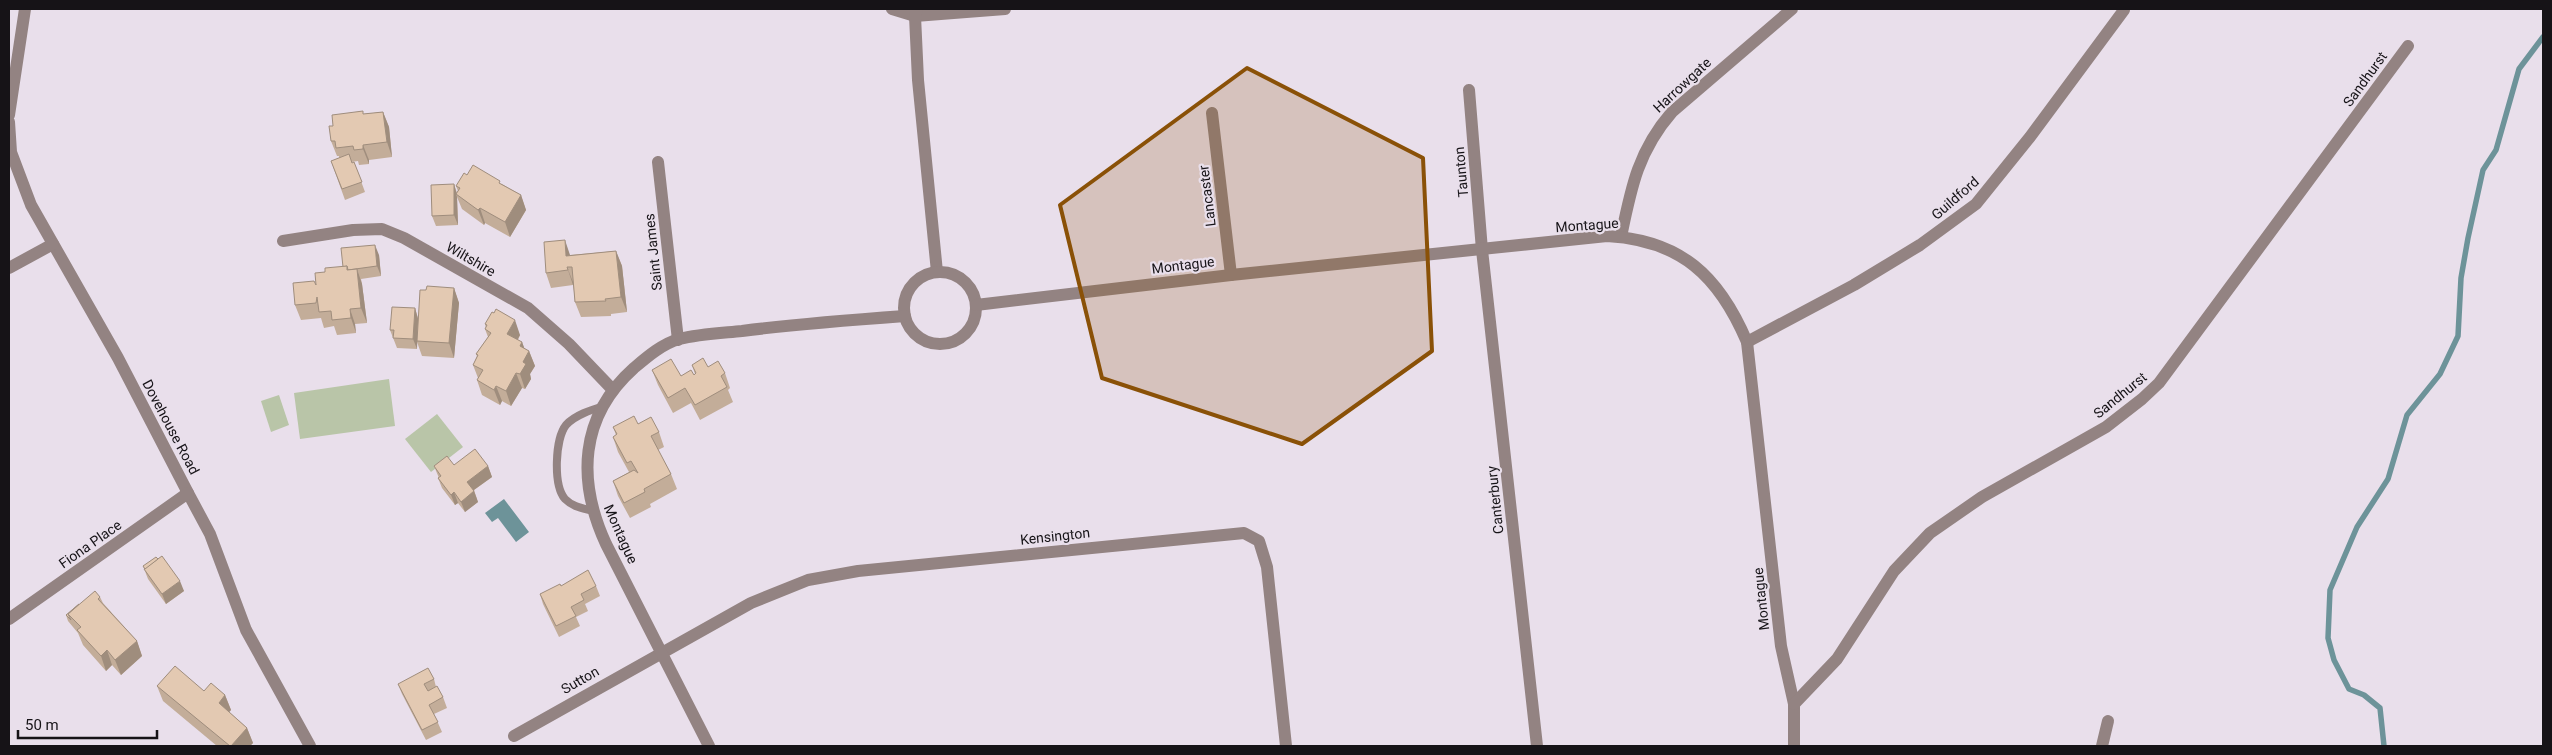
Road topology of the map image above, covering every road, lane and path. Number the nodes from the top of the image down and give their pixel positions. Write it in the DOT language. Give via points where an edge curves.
graph roads {
  1 [pos="25,9"];
  2 [pos="892,9"];
  3 [pos="1005,9"];
  4 [pos="1792,9"];
  5 [pos="2124,10"];
  6 [pos="916,13"];
  7 [pos="2408,46"];
  8 [pos="1469,90"];
  9 [pos="1212,113"];
  10 [pos="9,115"];
  11 [pos="9,122"];
  12 [pos="658,162"];
  13 [pos="12,165"];
  14 [pos="1621,237"];
  15 [pos="283,241"];
  16 [pos="53,244"];
  17 [pos="1482,250"];
  18 [pos="9,268"];
  19 [pos="937,272"];
  20 [pos="1231,275"];
  21 [pos="976,304"];
  22 [pos="904,316"];
  23 [pos="678,340"];
  24 [pos="1747,342"];
  25 [pos="613,390"];
  26 [pos="604,406"];
  27 [pos="188,492"];
  28 [pos="593,511"];
  29 [pos="9,619"];
  30 [pos="662,651"];
  31 [pos="1794,704"];
  32 [pos="2108,721"];
  33 [pos="514,736"];
  34 [pos="310,746"];
  35 [pos="709,746"];
  36 [pos="1286,746"];
  37 [pos="1537,746"];
  38 [pos="1794,746"];
  39 [pos="2102,746"];
  1 -- 10 [label="street"];
  2 -- 6 [label="street"];
  3 -- 6 [label="street"];
  4 -- 14 [label="street, Harrowgate" via="1672,112 1659,127 1647,145 1633,182"];
  5 -- 24 [label="street, Guildford" via="2030,138 1976,204 1920,245 1854,285"];
  6 -- 19 [label="street" via="918,80"];
  7 -- 31 [label="street, Sandhurst" via="2159,383 2106,427 1982,497 1930,533 1894,571 1837,659"];
  8 -- 17 [label="street, Taunton"];
  9 -- 20 [label="street, Lancaster"];
  11 -- 13 [label="street, Dovehouse Road"];
  12 -- 23 [label="street, Saint James"];
  13 -- 16 [label="street, Dovehouse Road"];
  14 -- 17 [label="street, Montague"];
  14 -- 24 [label="street, Montague" via="1646,241 1674,251 1709,277 1735,315"];
  15 -- 25 [label="street, Wiltshire" via="382,229 404,238 528,308 569,344"];
  16 -- 18 [label="street"];
  16 -- 27 [label="street, Dovehouse Road" via="118,358"];
  17 -- 20 [label="street, Montague"];
  17 -- 37 [label="street, Canterbury"];
  19 -- 21 [label="street" via="948,273 967,284"];
  19 -- 22 [label="street" via="915,283 908,293"];
  20 -- 21 [label="street, Montague"];
  21 -- 22 [label="street" via="973,322 963,336 941,344 918,337"];
  22 -- 23 [label="street, Montague" via="790,325"];
  23 -- 25 [label="street, Montague" via="646,358"];
  24 -- 31 [label="street, Montague" via="1781,646"];
  25 -- 26 [label="street, Montague"];
  26 -- 28 [label="street, Montague" via="595,425 587,460"];
  26 -- 28 [label="lane" via="567,424 558,445 561,493 576,507"];
  27 -- 29 [label="street, Fiona Place"];
  27 -- 34 [label="street, Dovehouse Road" via="210,534 246,630"];
  28 -- 30 [label="street, Montague" via="606,544"];
  30 -- 33 [label="street, Sutton"];
  30 -- 35 [label="street, Montague"];
  30 -- 36 [label="street, Kensington" via="751,603 808,580 858,571 1244,533 1259,541 1267,567"];
  31 -- 38 [label="street, Montague"];
  32 -- 39 [label="street"];
}
